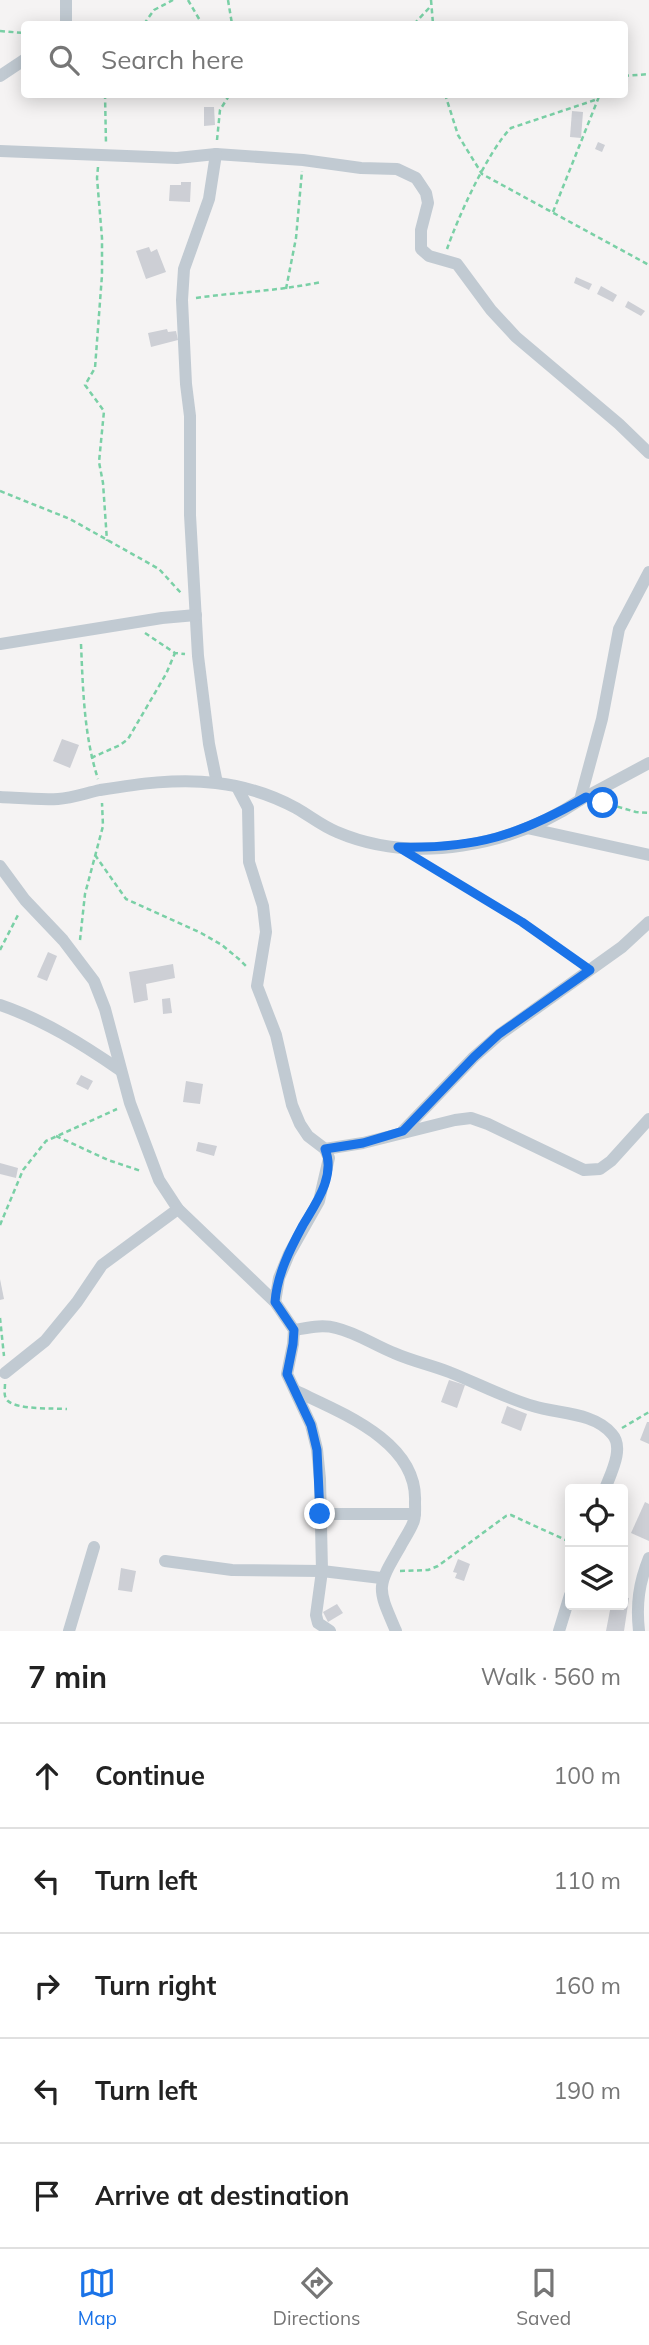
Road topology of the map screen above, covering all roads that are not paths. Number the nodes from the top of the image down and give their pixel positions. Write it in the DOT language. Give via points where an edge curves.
graph roads {
  1 [pos="66,0"];
  2 [pos="66,21"];
  3 [pos="21,63"];
  4 [pos="0,76"];
  5 [pos="0,151"];
  6 [pos="216,154"];
  7 [pos="649,453"];
  8 [pos="649,572"];
  9 [pos="196,612"];
  10 [pos="0,644"];
  11 [pos="649,763"];
  12 [pos="217,783"];
  13 [pos="237,787"];
  14 [pos="0,797"];
  15 [pos="583,798"];
  16 [pos="527,828"];
  17 [pos="649,855"];
  18 [pos="0,866"];
  19 [pos="649,922"];
  20 [pos="0,1004"];
  21 [pos="120,1070"];
  22 [pos="649,1119"];
  23 [pos="403,1131"];
  24 [pos="325,1149"];
  25 [pos="178,1209"];
  26 [pos="275,1302"];
  27 [pos="294,1330"];
  28 [pos="5,1373"];
  29 [pos="296,1391"];
  30 [pos="607,1484"];
  31 [pos="320,1514"];
  32 [pos="415,1514"];
  33 [pos="94,1547"];
  34 [pos="649,1558"];
  35 [pos="165,1560"];
  36 [pos="322,1571"];
  37 [pos="383,1575"];
  38 [pos="565,1610"];
  39 [pos="69,1631"];
  40 [pos="330,1631"];
  41 [pos="396,1631"];
  42 [pos="559,1631"];
  43 [pos="639,1631"];
  1 -- 2 [label="street"];
  3 -- 4 [label="street"];
  5 -- 6 [label="street" via="177,158"];
  6 -- 7 [label="street" via="397,169 416,178 428,202 421,249 457,264 516,337"];
  6 -- 9 [label="street" via="209,199 184,269 182,300"];
  8 -- 15 [label="street" via="619,629"];
  9 -- 10 [label="street"];
  9 -- 12 [label="street"];
  11 -- 15 [label="street"];
  12 -- 13 [label="street"];
  12 -- 14 [label="street" via="177,780 59,799"];
  13 -- 16 [label="street" via="276,798 337,832 398,847 481,842"];
  13 -- 24 [label="street" via="248,808 249,862 266,932 257,986 276,1035 292,1105 308,1136"];
  15 -- 16 [label="street"];
  16 -- 17 [label="street"];
  18 -- 21 [label="street" via="94,981"];
  19 -- 23 [label="street" via="622,947 499,1034"];
  20 -- 21 [label="street" via="73,1038"];
  21 -- 25 [label="street" via="159,1180"];
  22 -- 23 [label="street" via="611,1161 600,1169 584,1170 471,1118"];
  23 -- 24 [label="street"];
  24 -- 26 [label="street" via="329,1158 323,1191 284,1266"];
  25 -- 26 [label="street"];
  25 -- 28 [label="street" via="102,1265 45,1341"];
  26 -- 27 [label="street"];
  27 -- 29 [label="street" via="287,1374"];
  27 -- 30 [label="street" via="332,1327 358,1334 401,1356 529,1405 603,1426 614,1435 617,1452"];
  29 -- 31 [label="street" via="317,1450"];
  29 -- 32 [label="street" via="361,1424 403,1458 416,1491"];
  31 -- 32 [label="street"];
  31 -- 36 [label="street"];
  32 -- 37 [label="street"];
  33 -- 39 [label="street"];
  34 -- 43 [label="street" via="636,1609"];
  35 -- 36 [label="street" via="232,1570"];
  36 -- 37 [label="street"];
  36 -- 40 [label="street" via="317,1623"];
  37 -- 41 [label="street" via="383,1600"];
  38 -- 42 [label="street"];
}
